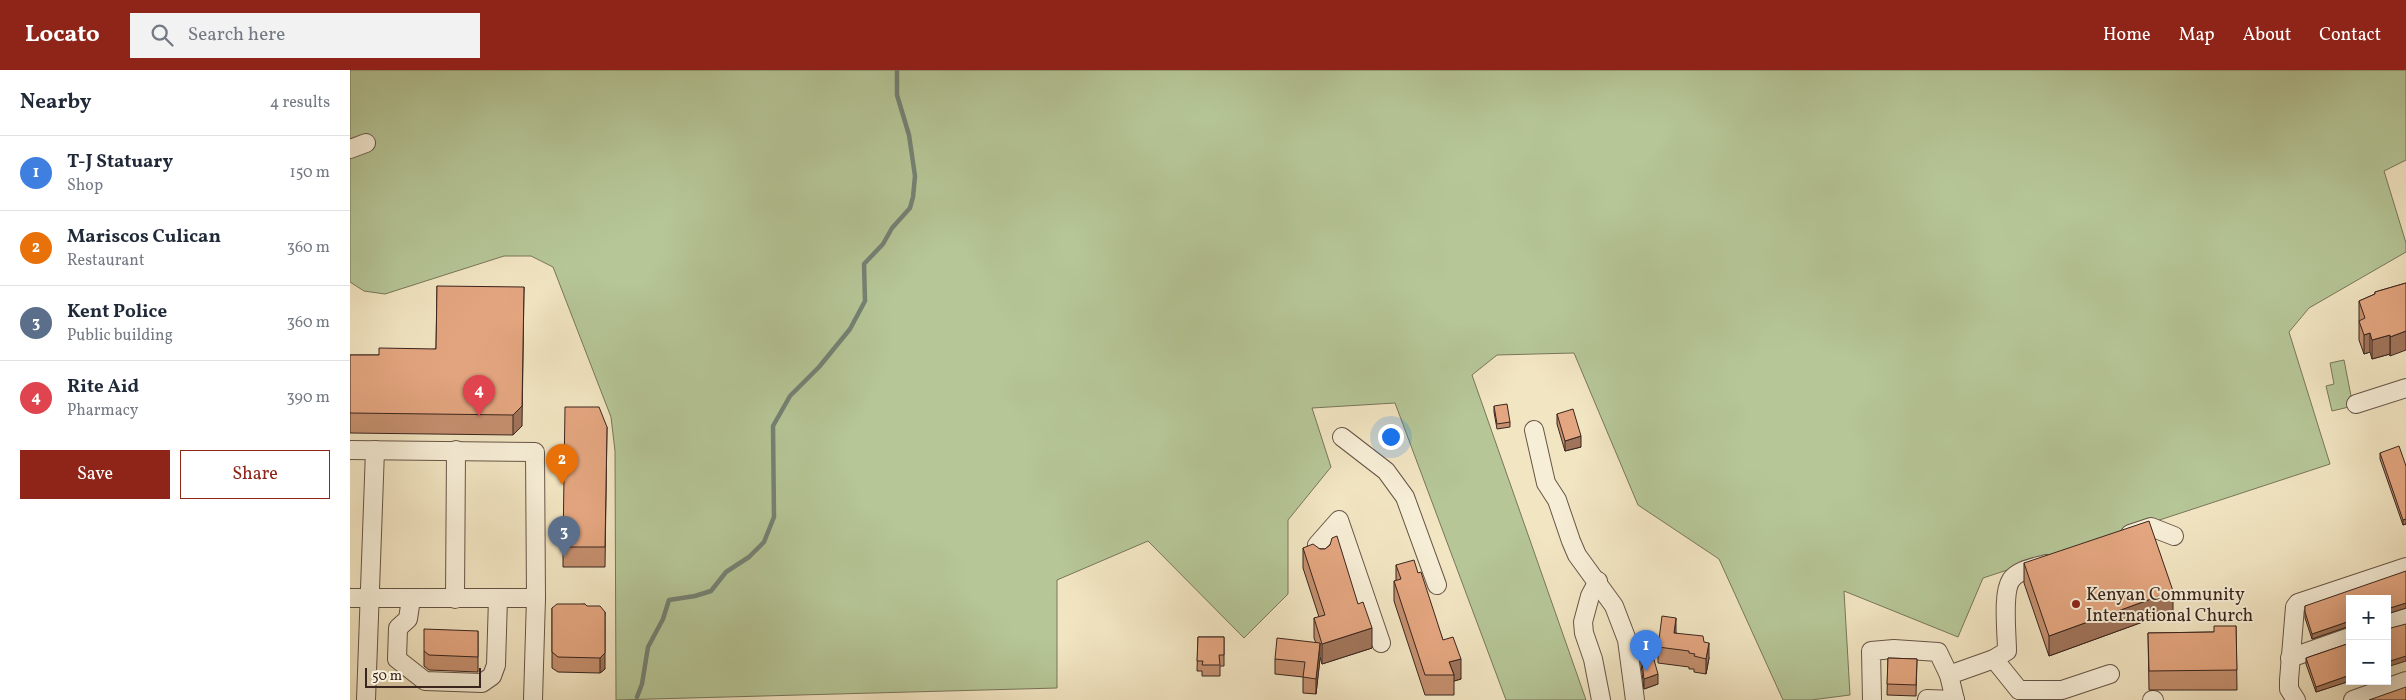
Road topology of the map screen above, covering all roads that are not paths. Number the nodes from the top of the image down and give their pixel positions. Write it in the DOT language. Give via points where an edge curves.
graph roads {
  1 [pos="2406,388"];
  2 [pos="2356,404"];
  3 [pos="1534,430"];
  4 [pos="1342,437"];
  5 [pos="350,450"];
  6 [pos="375,450"];
  7 [pos="456,450"];
  8 [pos="2174,536"];
  9 [pos="2116,539"];
  10 [pos="2063,558"];
  11 [pos="1322,559"];
  12 [pos="2406,567"];
  13 [pos="1598,581"];
  14 [pos="1437,586"];
  15 [pos="350,598"];
  16 [pos="370,598"];
  17 [pos="455,598"];
  18 [pos="498,598"];
  19 [pos="536,598"];
  20 [pos="411,599"];
  21 [pos="2406,618"];
  22 [pos="2391,623"];
  23 [pos="2346,638"];
  24 [pos="1381,643"];
  25 [pos="2290,658"];
  26 [pos="1994,659"];
  27 [pos="1949,674"];
  28 [pos="2110,674"];
  29 [pos="2406,680"];
  30 [pos="366,700"];
  31 [pos="532,700"];
  32 [pos="1602,700"];
  33 [pos="1635,700"];
  34 [pos="1872,700"];
  35 [pos="1927,700"];
  36 [pos="1955,700"];
  37 [pos="2296,700"];
  38 [pos="2352,700"];
  1 -- 2 [label="street"];
  3 -- 13 [label="street" via="1546,483 1557,500 1577,555"];
  4 -- 14 [label="street" via="1386,470 1406,498"];
  5 -- 6 [label="street"];
  6 -- 7 [label="street"];
  6 -- 16 [label="street"];
  7 -- 17 [label="street"];
  7 -- 19 [label="street" via="535,452"];
  8 -- 9 [label="street" via="2152,527"];
  10 -- 26 [label="street" via="2018,574 2011,580 2006,604 2007,651"];
  11 -- 24 [label="street" via="1317,545 1339,520"];
  12 -- 25 [label="street" via="2298,603"];
  13 -- 32 [label="street" via="1583,622"];
  13 -- 33 [label="street" via="1614,606 1627,640"];
  15 -- 16 [label="street"];
  16 -- 20 [label="street"];
  16 -- 30 [label="street"];
  17 -- 18 [label="street"];
  17 -- 20 [label="street"];
  18 -- 19 [label="street"];
  18 -- 20 [label="street" via="496,665 492,676 482,683 425,681 397,659 398,628 408,619"];
  19 -- 31 [label="street"];
  21 -- 22 [label="street"];
  23 -- 25 [label="street"];
  25 -- 37 [label="street" via="2289,689"];
  26 -- 27 [label="street"];
  26 -- 28 [label="street" via="2019,690 2062,690"];
  27 -- 34 [label="street" via="1938,652 1894,648 1871,651"];
  27 -- 36 [label="street"];
  29 -- 38 [label="street"];
  35 -- 36 [label="street"];
}
